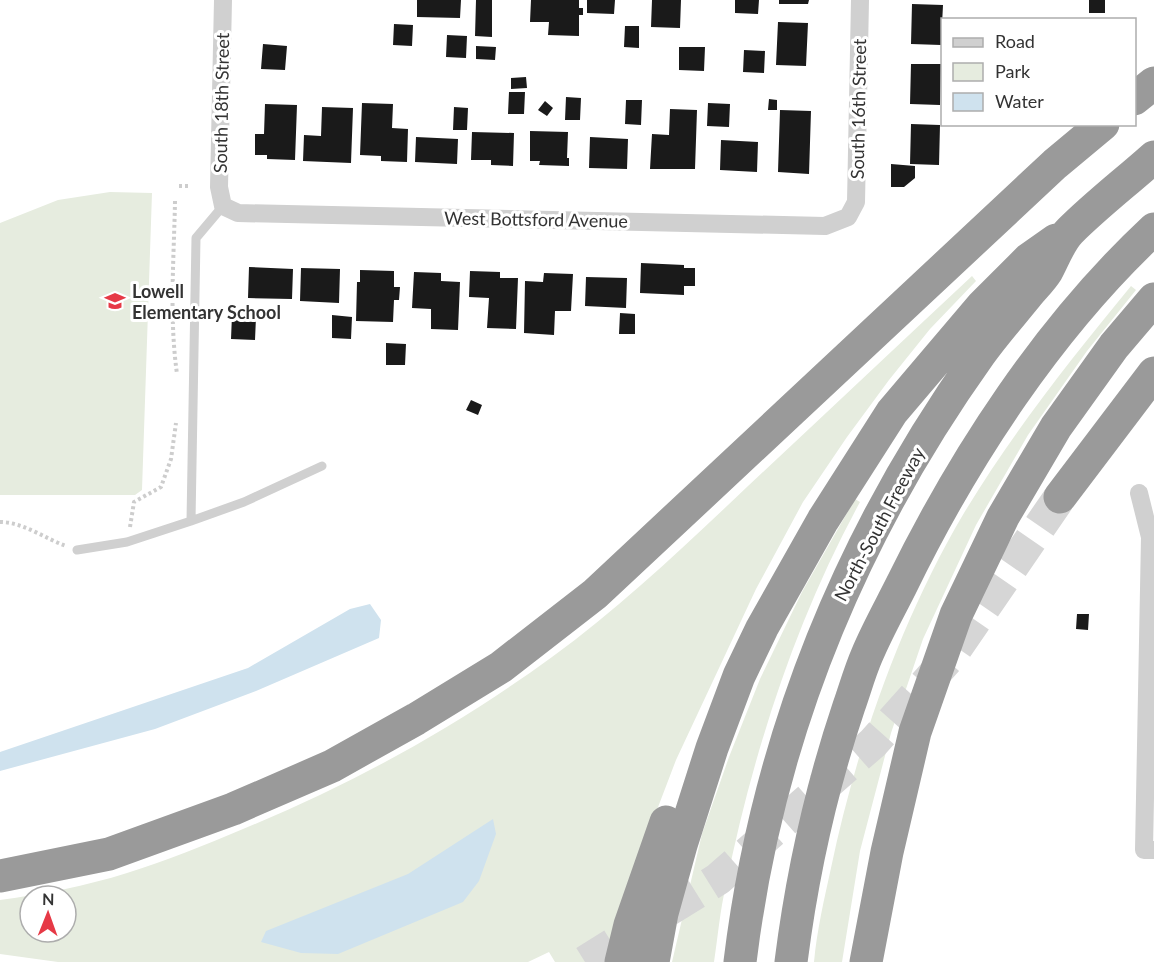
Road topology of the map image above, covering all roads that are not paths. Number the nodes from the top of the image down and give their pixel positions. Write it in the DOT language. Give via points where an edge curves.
graph roads {
  1 [pos="223,0"];
  2 [pos="860,0"];
  3 [pos="1154,83"];
  4 [pos="1136,97"];
  5 [pos="1101,126"];
  6 [pos="1154,157"];
  7 [pos="224,206"];
  8 [pos="848,217"];
  9 [pos="1154,229"];
  10 [pos="1068,233"];
  11 [pos="1154,299"];
  12 [pos="1154,373"];
  13 [pos="322,466"];
  14 [pos="1139,493"];
  15 [pos="1060,497"];
  16 [pos="191,521"];
  17 [pos="77,550"];
  18 [pos="712,748"];
  19 [pos="1149,850"];
  20 [pos="0,876"];
  21 [pos="869,954"];
  22 [pos="621,962"];
  23 [pos="653,962"];
  24 [pos="740,962"];
  25 [pos="791,962"];
  1 -- 7 [label="street, South 18th Street" via="219,188"];
  2 -- 8 [label="street, South 16th Street" via="856,202"];
  3 -- 4 [label="highway"];
  5 -- 20 [label="highway" via="1055,164 595,594 501,667 332,766 233,809 109,854"];
  6 -- 10 [label="highway, North-South Freeway"];
  7 -- 8 [label="street, West Bottsford Avenue" via="238,213 825,226"];
  7 -- 16 [label="lane" via="196,238"];
  9 -- 25 [label="highway" via="1067,322 1003,409 923,541 867,655 830,762 798,906"];
  10 -- 18 [label="highway" via="1029,259 982,306 892,412 823,520 762,628"];
  10 -- 24 [label="highway, North-South Freeway" via="1046,273 980,353 918,448 861,550 826,626 794,715 768,806"];
  11 -- 21 [label="highway" via="1114,346 1056,427 1004,517 956,615 915,732 887,852"];
  12 -- 15 [label="highway"];
  13 -- 16 [label="lane"];
  14 -- 19 [label="street" via="1150,537"];
  16 -- 17 [label="lane" via="127,542"];
  18 -- 22 [label="highway" via="692,764 672,806"];
  18 -- 23 [label="highway" via="662,913"];
}
